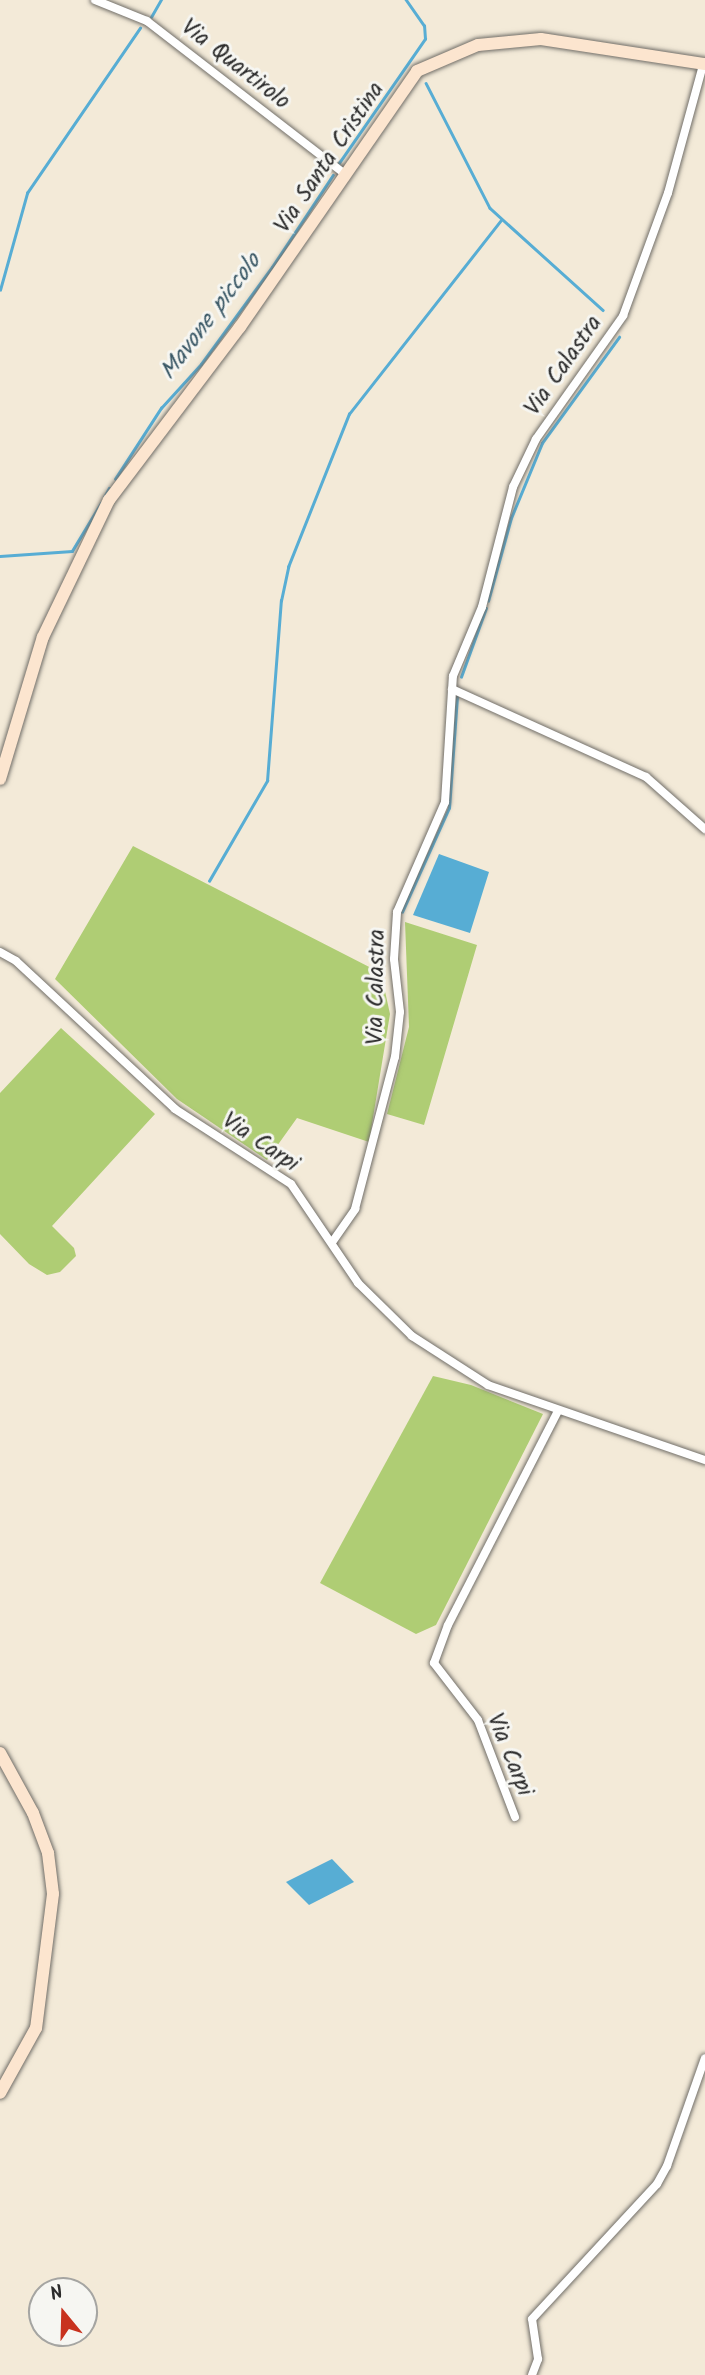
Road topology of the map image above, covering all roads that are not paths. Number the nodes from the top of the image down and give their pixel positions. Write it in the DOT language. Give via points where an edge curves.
graph roads {
  1 [pos="95,0"];
  2 [pos="704,65"];
  3 [pos="345,174"];
  4 [pos="452,688"];
  5 [pos="0,779"];
  6 [pos="705,829"];
  7 [pos="0,953"];
  8 [pos="333,1241"];
  9 [pos="558,1411"];
  10 [pos="705,1460"];
  11 [pos="0,1753"];
  12 [pos="514,1817"];
  13 [pos="705,2058"];
  14 [pos="0,2093"];
  15 [pos="532,2375"];
  1 -- 3 [label="street, Via Quartirolo" via="146,21"];
  2 -- 3 [label="street, Via Santa Cristina" via="541,39 478,46 417,71"];
  2 -- 4 [label="street, Via Calastra" via="668,193 623,316 536,439 513,487 482,607"];
  3 -- 5 [label="street, Via Santa Cristina" via="240,327 109,500 43,637"];
  4 -- 6 [label="street" via="646,777"];
  4 -- 8 [label="street, Via Calastra" via="445,802 397,912 394,959 400,1012 395,1057 355,1209"];
  7 -- 8 [label="street, Via Carpi" via="16,961 175,1109 291,1184"];
  8 -- 9 [label="street, Via Carpi" via="358,1283 412,1336 488,1385"];
  9 -- 10 [label="street, Via Carpi"];
  9 -- 12 [label="street, Via Carpi" via="448,1625 435,1663 478,1720"];
  11 -- 14 [label="street" via="41,1833 53,1894 36,2028"];
  13 -- 15 [label="street" via="657,2184 532,2319 538,2359"];
}
